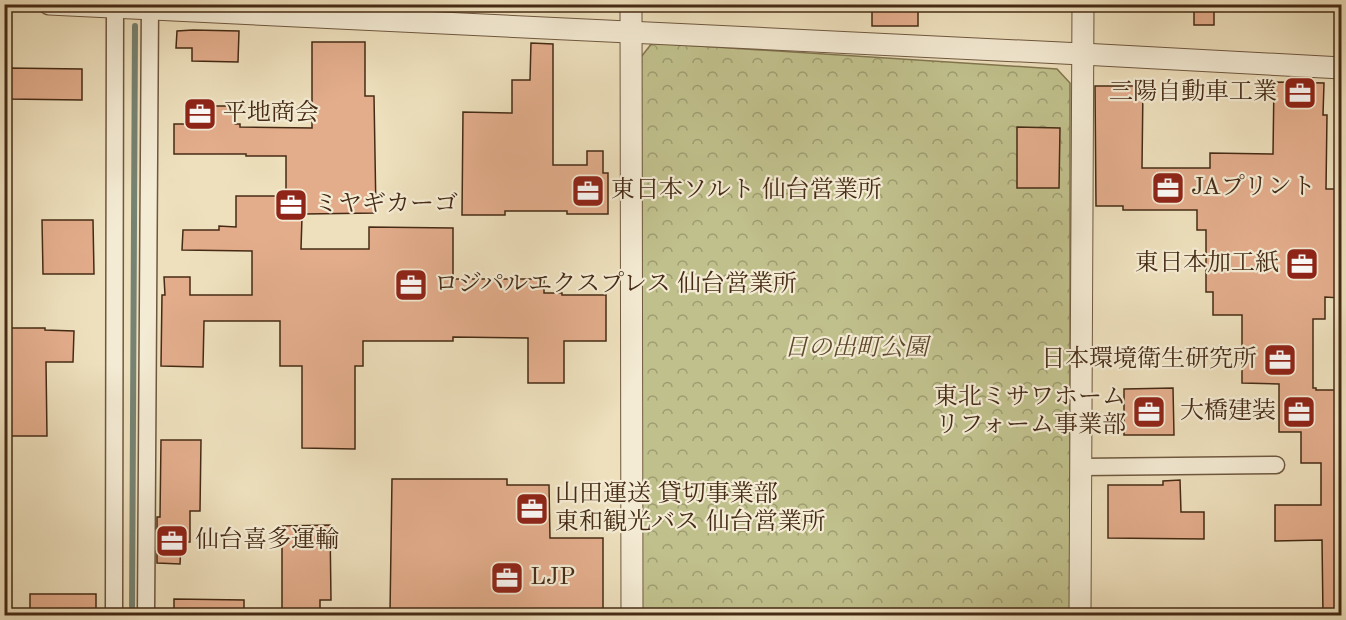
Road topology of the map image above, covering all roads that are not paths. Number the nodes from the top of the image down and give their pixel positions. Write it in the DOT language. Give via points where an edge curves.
graph roads {
  1 [pos="49,4"];
  2 [pos="631,4"];
  3 [pos="1083,4"];
  4 [pos="115,6"];
  5 [pos="150,7"];
  6 [pos="631,32"];
  7 [pos="1083,54"];
  8 [pos="1341,68"];
  9 [pos="1276,465"];
  10 [pos="1081,467"];
  11 [pos="114,615"];
  12 [pos="146,615"];
  13 [pos="632,615"];
  14 [pos="1080,615"];
  1 -- 4 [label="street"];
  2 -- 6 [label="street"];
  3 -- 7 [label="street"];
  4 -- 5 [label="street"];
  4 -- 11 [label="street"];
  5 -- 6 [label="street"];
  5 -- 12 [label="street"];
  6 -- 7 [label="street"];
  6 -- 13 [label="street"];
  7 -- 8 [label="street"];
  7 -- 10 [label="street"];
  9 -- 10 [label="street"];
  10 -- 14 [label="street"];
}
